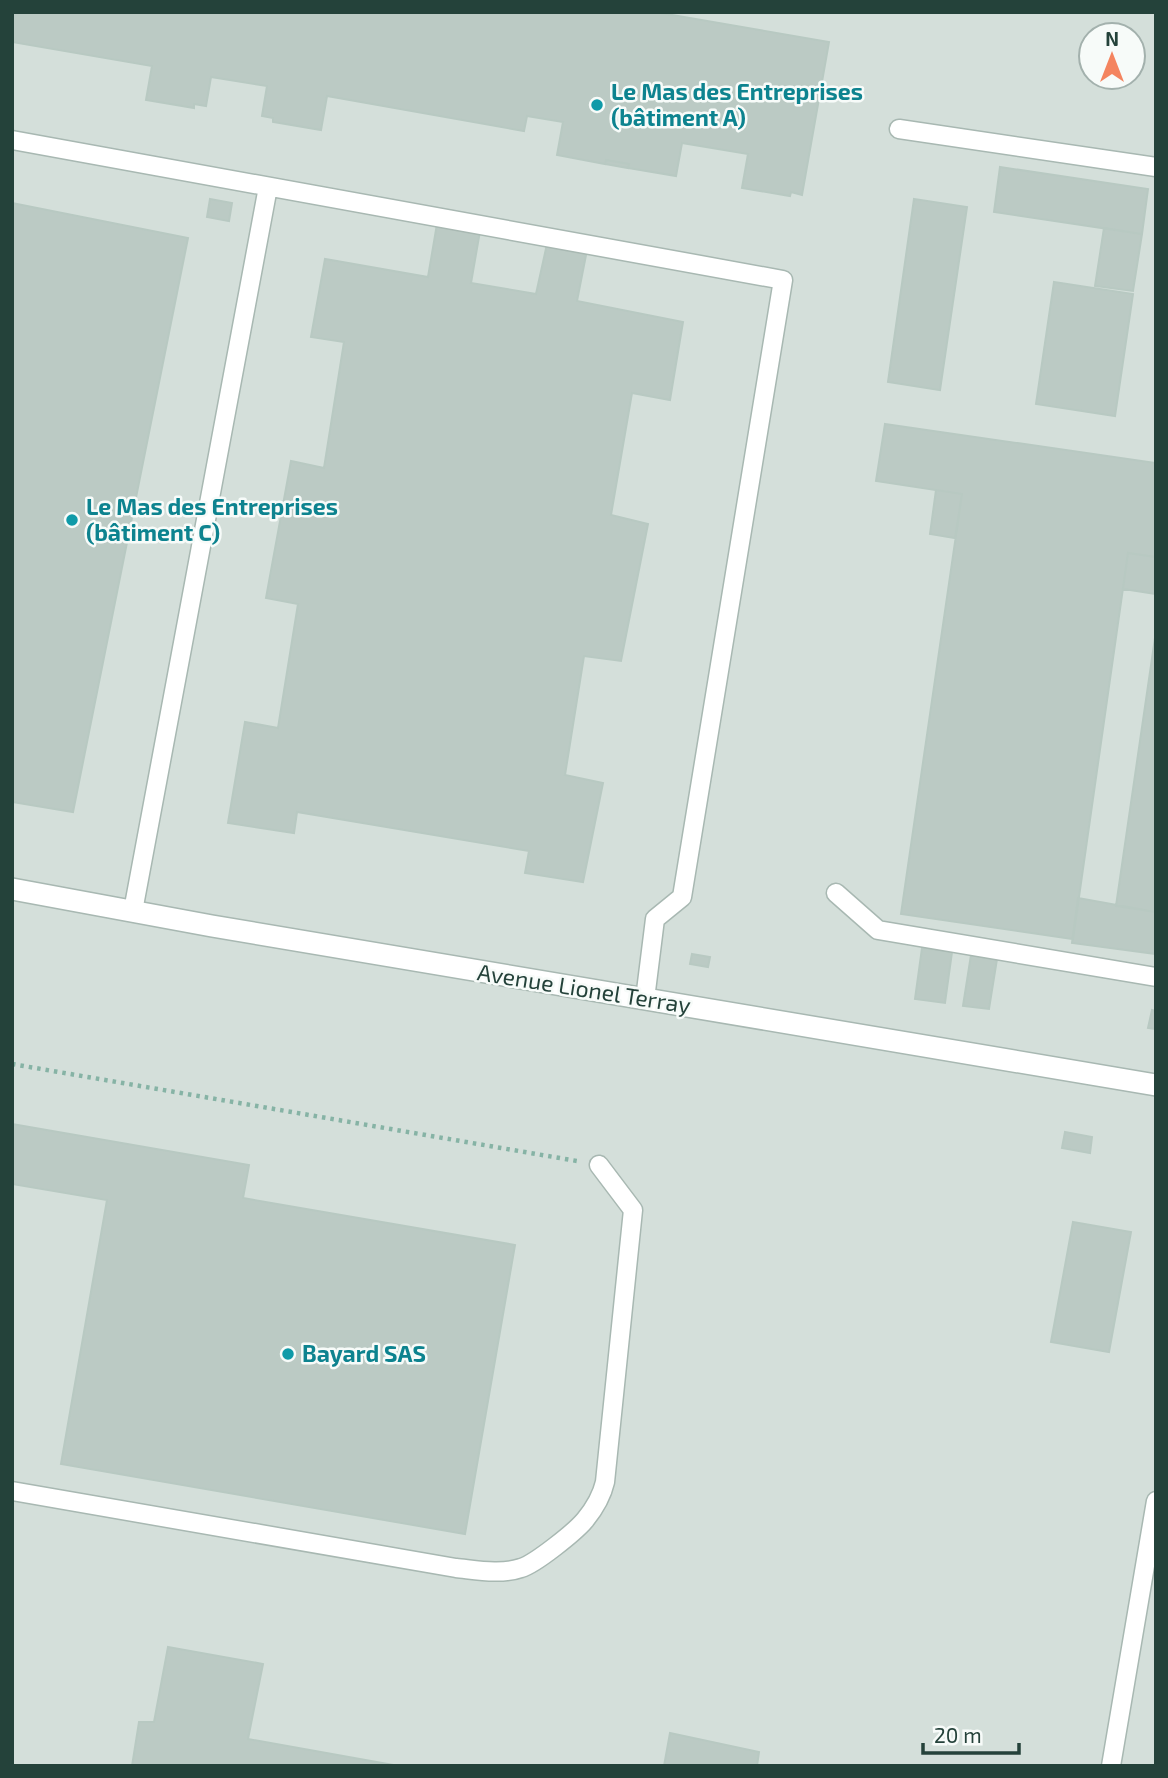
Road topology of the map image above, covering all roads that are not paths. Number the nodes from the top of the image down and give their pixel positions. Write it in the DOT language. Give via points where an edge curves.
graph roads {
  1 [pos="899,129"];
  2 [pos="12,140"];
  3 [pos="1156,167"];
  4 [pos="268,187"];
  5 [pos="12,889"];
  6 [pos="836,894"];
  7 [pos="133,911"];
  8 [pos="1156,977"];
  9 [pos="645,999"];
  10 [pos="1156,1086"];
  11 [pos="600,1165"];
  12 [pos="12,1491"];
  13 [pos="1156,1501"];
  14 [pos="1111,1766"];
  1 -- 3 [label="lane"];
  2 -- 4 [label="lane"];
  4 -- 7 [label="lane"];
  4 -- 9 [label="lane" via="783,280 682,897 655,919"];
  5 -- 7 [label="street, Avenue Lionel Terray"];
  6 -- 8 [label="lane" via="878,930"];
  7 -- 9 [label="street, Avenue Lionel Terray"];
  9 -- 10 [label="street, Avenue Lionel Terray"];
  11 -- 12 [label="lane" via="633,1210 605,1482 585,1520 533,1562 503,1572 456,1568"];
  13 -- 14 [label="lane"];
}
